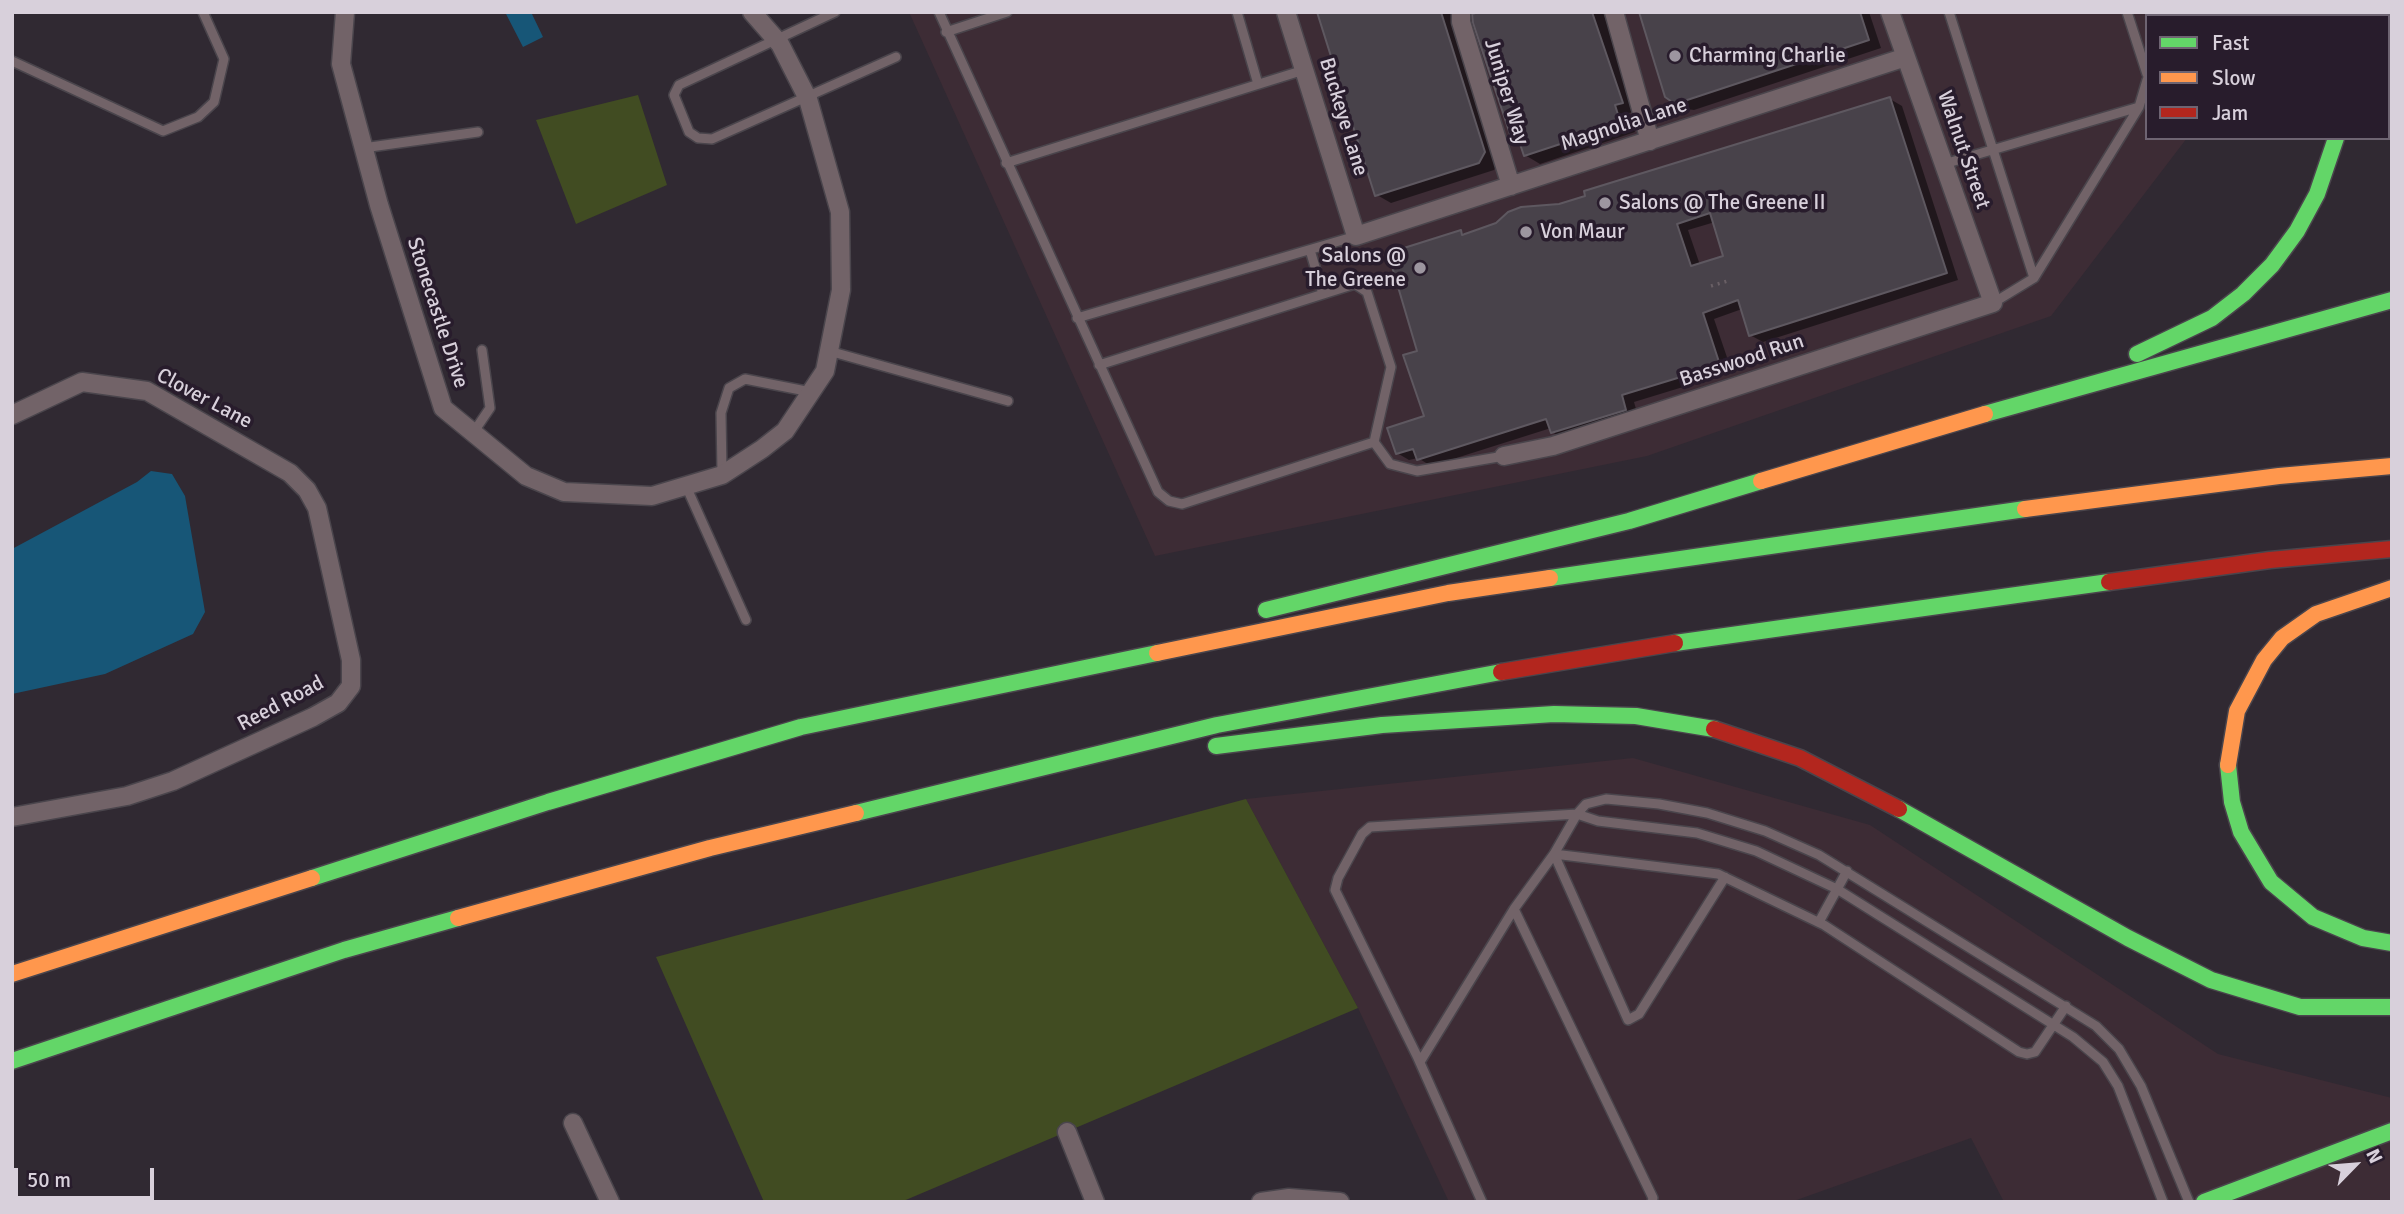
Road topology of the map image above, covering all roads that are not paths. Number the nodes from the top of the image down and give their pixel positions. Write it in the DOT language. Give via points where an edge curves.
graph roads {
  1 [pos="203,12"];
  2 [pos="345,12"];
  3 [pos="752,12"];
  4 [pos="835,12"];
  5 [pos="939,12"];
  6 [pos="1007,12"];
  7 [pos="1237,12"];
  8 [pos="1286,12"];
  9 [pos="1461,12"];
  10 [pos="1614,12"];
  11 [pos="1890,12"];
  12 [pos="1949,12"];
  13 [pos="2126,12"];
  14 [pos="946,32"];
  15 [pos="775,39"];
  16 [pos="896,57"];
  17 [pos="1906,57"];
  18 [pos="12,61"];
  19 [pos="2145,68"];
  20 [pos="1304,71"];
  21 [pos="1258,84"];
  22 [pos="2145,87"];
  23 [pos="807,97"];
  24 [pos="2139,107"];
  25 [pos="478,132"];
  26 [pos="2335,140"];
  27 [pos="1650,141"];
  28 [pos="363,148"];
  29 [pos="1993,150"];
  30 [pos="1006,163"];
  31 [pos="1944,164"];
  32 [pos="1511,186"];
  33 [pos="1356,236"];
  34 [pos="1310,250"];
  35 [pos="2034,278"];
  36 [pos="1323,294"];
  37 [pos="2392,300"];
  38 [pos="1993,303"];
  39 [pos="1077,318"];
  40 [pos="482,350"];
  41 [pos="829,351"];
  42 [pos="1099,365"];
  43 [pos="811,392"];
  44 [pos="1008,401"];
  45 [pos="12,415"];
  46 [pos="473,433"];
  47 [pos="1912,435"];
  48 [pos="1374,442"];
  49 [pos="1504,456"];
  50 [pos="2392,466"];
  51 [pos="290,473"];
  52 [pos="722,475"];
  53 [pos="686,486"];
  54 [pos="2392,549"];
  55 [pos="2392,589"];
  56 [pos="1255,613"];
  57 [pos="746,620"];
  58 [pos="1188,630"];
  59 [pos="801,727"];
  60 [pos="997,778"];
  61 [pos="1577,814"];
  62 [pos="12,817"];
  63 [pos="1555,854"];
  64 [pos="1847,871"];
  65 [pos="1725,877"];
  66 [pos="1837,889"];
  67 [pos="1514,909"];
  68 [pos="1819,922"];
  69 [pos="2392,943"];
  70 [pos="12,974"];
  71 [pos="2066,1006"];
  72 [pos="2392,1007"];
  73 [pos="2055,1026"];
  74 [pos="12,1061"];
  75 [pos="1420,1062"];
  76 [pos="573,1122"];
  77 [pos="2392,1131"];
  78 [pos="1067,1132"];
  79 [pos="610,1202"];
  80 [pos="1096,1202"];
  81 [pos="1261,1202"];
  82 [pos="1340,1202"];
  83 [pos="1482,1202"];
  84 [pos="1652,1202"];
  85 [pos="2163,1202"];
  86 [pos="2189,1202"];
  87 [pos="2204,1202"];
  1 -- 18 [label="lane" via="224,59 214,102 198,117 163,131"];
  2 -- 28 [label="street, Stonecastle Drive" via="341,64"];
  3 -- 15 [label="street, Stonecastle Drive"];
  4 -- 15 [label="lane"];
  5 -- 14 [label="lane"];
  6 -- 14 [label="lane"];
  7 -- 21 [label="lane"];
  8 -- 20 [label="street, Buckeye Lane"];
  9 -- 32 [label="street, Juniper Way"];
  10 -- 27 [label="street"];
  11 -- 17 [label="street, Walnut Street"];
  12 -- 29 [label="lane"];
  13 -- 19 [label="lane"];
  14 -- 30 [label="lane"];
  15 -- 23 [label="street, Stonecastle Drive"];
  15 -- 23 [label="lane" via="679,85 674,95 689,132 712,139"];
  16 -- 23 [label="lane"];
  17 -- 27 [label="street, Magnolia Lane"];
  17 -- 31 [label="street, Walnut Street"];
  20 -- 21 [label="lane"];
  20 -- 33 [label="street, Buckeye Lane"];
  21 -- 30 [label="lane"];
  22 -- 24 [label="lane"];
  23 -- 41 [label="street, Stonecastle Drive" via="841,212 841,290"];
  24 -- 29 [label="lane"];
  24 -- 35 [label="lane"];
  25 -- 28 [label="lane"];
  26 -- 47 [label="main road" via="2317,194 2285,248 2243,295 2211,318 2149,349"];
  27 -- 32 [label="street, Magnolia Lane"];
  28 -- 46 [label="street, Stonecastle Drive" via="443,408"];
  29 -- 31 [label="lane"];
  29 -- 35 [label="lane"];
  30 -- 39 [label="lane"];
  31 -- 38 [label="street, Walnut Street"];
  32 -- 33 [label="street, Magnolia Lane"];
  33 -- 34 [label="lane"];
  34 -- 36 [label="lane"];
  34 -- 39 [label="lane"];
  35 -- 38 [label="lane"];
  36 -- 42 [label="lane"];
  36 -- 48 [label="lane" via="1355,284 1367,292 1391,367"];
  37 -- 47 [label="main road"];
  38 -- 49 [label="street, Basswood Run" via="1553,446"];
  39 -- 42 [label="lane"];
  40 -- 46 [label="lane" via="490,408"];
  41 -- 43 [label="street, Stonecastle Drive" via="825,371"];
  41 -- 44 [label="lane"];
  42 -- 48 [label="lane" via="1157,492 1169,501 1182,504"];
  43 -- 52 [label="street, Stonecastle Drive" via="785,430"];
  43 -- 52 [label="lane" via="745,379 729,388 721,412"];
  45 -- 51 [label="street, Clover Lane" via="82,382 147,391"];
  46 -- 53 [label="street, Stonecastle Drive" via="526,476 564,492 652,496"];
  47 -- 56 [label="main road" via="1629,521"];
  48 -- 49 [label="lane" via="1390,464 1417,471"];
  50 -- 59 [label="main road" via="1959,517 1448,593"];
  51 -- 62 [label="street, Reed Road" via="317,508 351,660 351,686 338,703 173,781 127,796"];
  52 -- 53 [label="street, Stonecastle Drive"];
  53 -- 57 [label="lane"];
  54 -- 60 [label="main road" via="2270,560 1583,657 1217,726"];
  55 -- 69 [label="main road" via="2316,614 2282,638 2264,660 2237,711 2228,772 2241,832 2271,882 2330,926 2363,939"];
  58 -- 59 [label="main road"];
  59 -- 70 [label="main road" via="548,802"];
  60 -- 72 [label="main road" via="1382,725 1554,714 1636,716 1705,726 1800,758 1848,780 2211,980 2300,1007"];
  60 -- 74 [label="main road" via="710,848 344,950"];
  61 -- 63 [label="lane"];
  61 -- 64 [label="lane" via="1586,804 1606,799 1707,813 1765,831"];
  61 -- 66 [label="lane" via="1598,821 1698,833 1756,851"];
  61 -- 75 [label="lane" via="1370,827 1362,834 1335,890"];
  63 -- 65 [label="lane"];
  63 -- 65 [label="lane" via="1628,1020 1639,1014"];
  63 -- 67 [label="lane"];
  64 -- 66 [label="lane"];
  64 -- 71 [label="lane"];
  65 -- 68 [label="lane"];
  66 -- 68 [label="lane"];
  66 -- 73 [label="lane"];
  67 -- 75 [label="lane"];
  67 -- 84 [label="lane"];
  68 -- 73 [label="lane" via="2019,1052 2035,1052"];
  71 -- 73 [label="lane"];
  71 -- 86 [label="lane" via="2119,1049 2141,1086"];
  73 -- 85 [label="lane" via="2103,1062 2118,1086"];
  75 -- 83 [label="lane"];
  76 -- 79 [label="street"];
  77 -- 87 [label="main road"];
  78 -- 80 [label="street"];
  81 -- 82 [label="street" via="1289,1198"];
}
